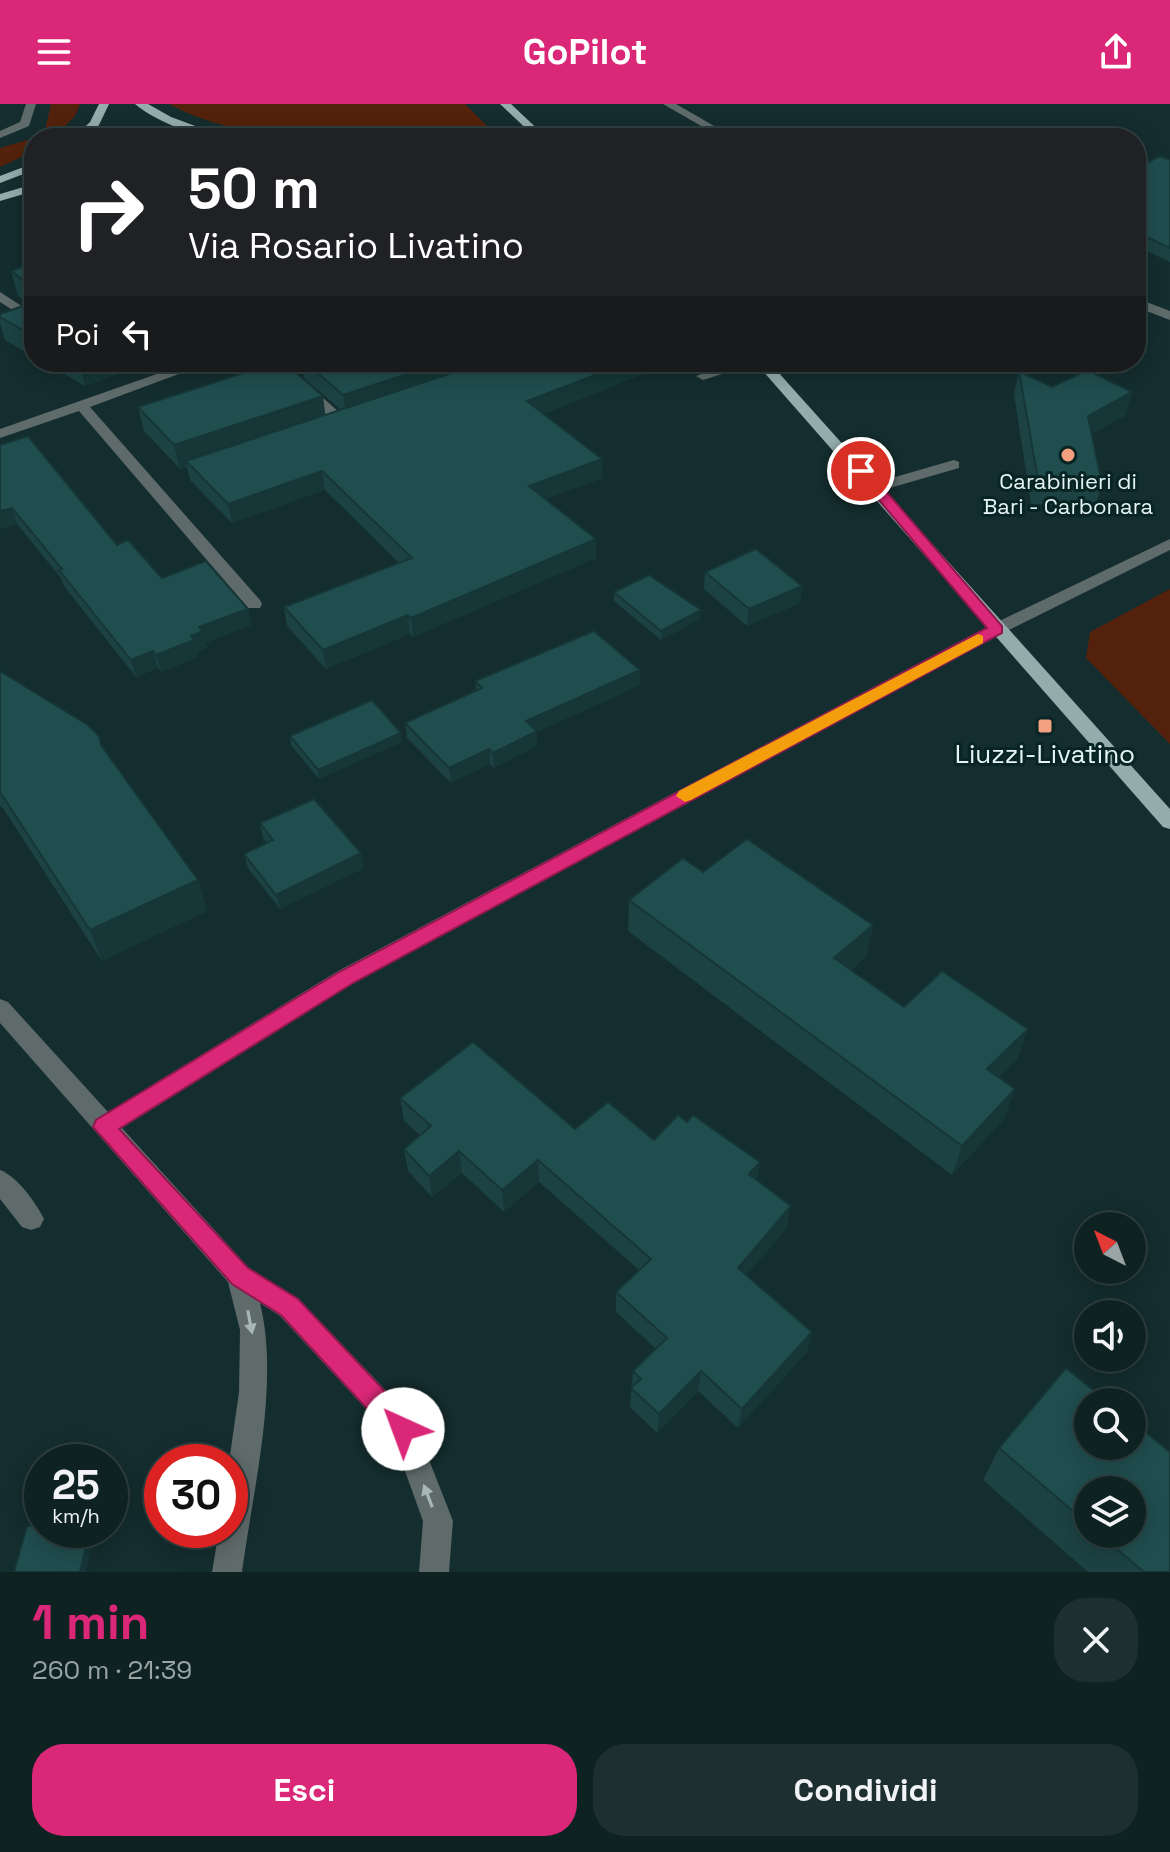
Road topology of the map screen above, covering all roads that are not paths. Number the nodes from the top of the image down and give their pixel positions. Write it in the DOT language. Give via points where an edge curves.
graph roads {
  1 [pos="31,104"];
  2 [pos="104,104"];
  3 [pos="140,104"];
  4 [pos="505,104"];
  5 [pos="668,104"];
  6 [pos="524,121"];
  7 [pos="90,128"];
  8 [pos="194,128"];
  9 [pos="527,128"];
  10 [pos="531,128"];
  11 [pos="712,128"];
  12 [pos="0,135"];
  13 [pos="24,170"];
  14 [pos="0,180"];
  15 [pos="24,190"];
  16 [pos="0,198"];
  17 [pos="0,296"];
  18 [pos="1146,306"];
  19 [pos="24,313"];
  20 [pos="1170,316"];
  21 [pos="175,372"];
  22 [pos="285,372"];
  23 [pos="717,372"];
  24 [pos="771,372"];
  25 [pos="703,376"];
  26 [pos="81,405"];
  27 [pos="342,422"];
  28 [pos="0,434"];
  29 [pos="954,465"];
  30 [pos="876,487"];
  31 [pos="1170,544"];
  32 [pos="254,604"];
  33 [pos="997,629"];
  34 [pos="1170,822"];
  35 [pos="0,1008"];
  36 [pos="104,1127"];
  37 [pos="0,1181"];
  38 [pos="31,1219"];
  39 [pos="240,1276"];
  40 [pos="227,1572"];
  41 [pos="434,1572"];
  1 -- 12 [label="street" via="25,124"];
  2 -- 7 [label="main road"];
  3 -- 8 [label="main road"];
  4 -- 6 [label="main road"];
  5 -- 11 [label="street"];
  6 -- 9 [label="main road"];
  6 -- 10 [label="main road"];
  13 -- 14 [label="main road"];
  15 -- 16 [label="main road"];
  17 -- 19 [label="street"];
  18 -- 20 [label="street"];
  21 -- 26 [label="street"];
  22 -- 27 [label="street"];
  23 -- 25 [label="street"];
  24 -- 30 [label="main road"];
  26 -- 28 [label="street"];
  26 -- 32 [label="street"];
  29 -- 30 [label="street"];
  30 -- 33 [label="main road"];
  31 -- 33 [label="street"];
  33 -- 34 [label="main road"];
  33 -- 36 [label="street" via="346,977"];
  35 -- 36 [label="street"];
  36 -- 39 [label="street"];
  37 -- 38 [label="street"];
  39 -- 40 [label="street, one-way" via="253,1330 253,1392"];
  41 -- 39 [label="street, one-way" via="438,1521 403,1429 289,1307"];
}
